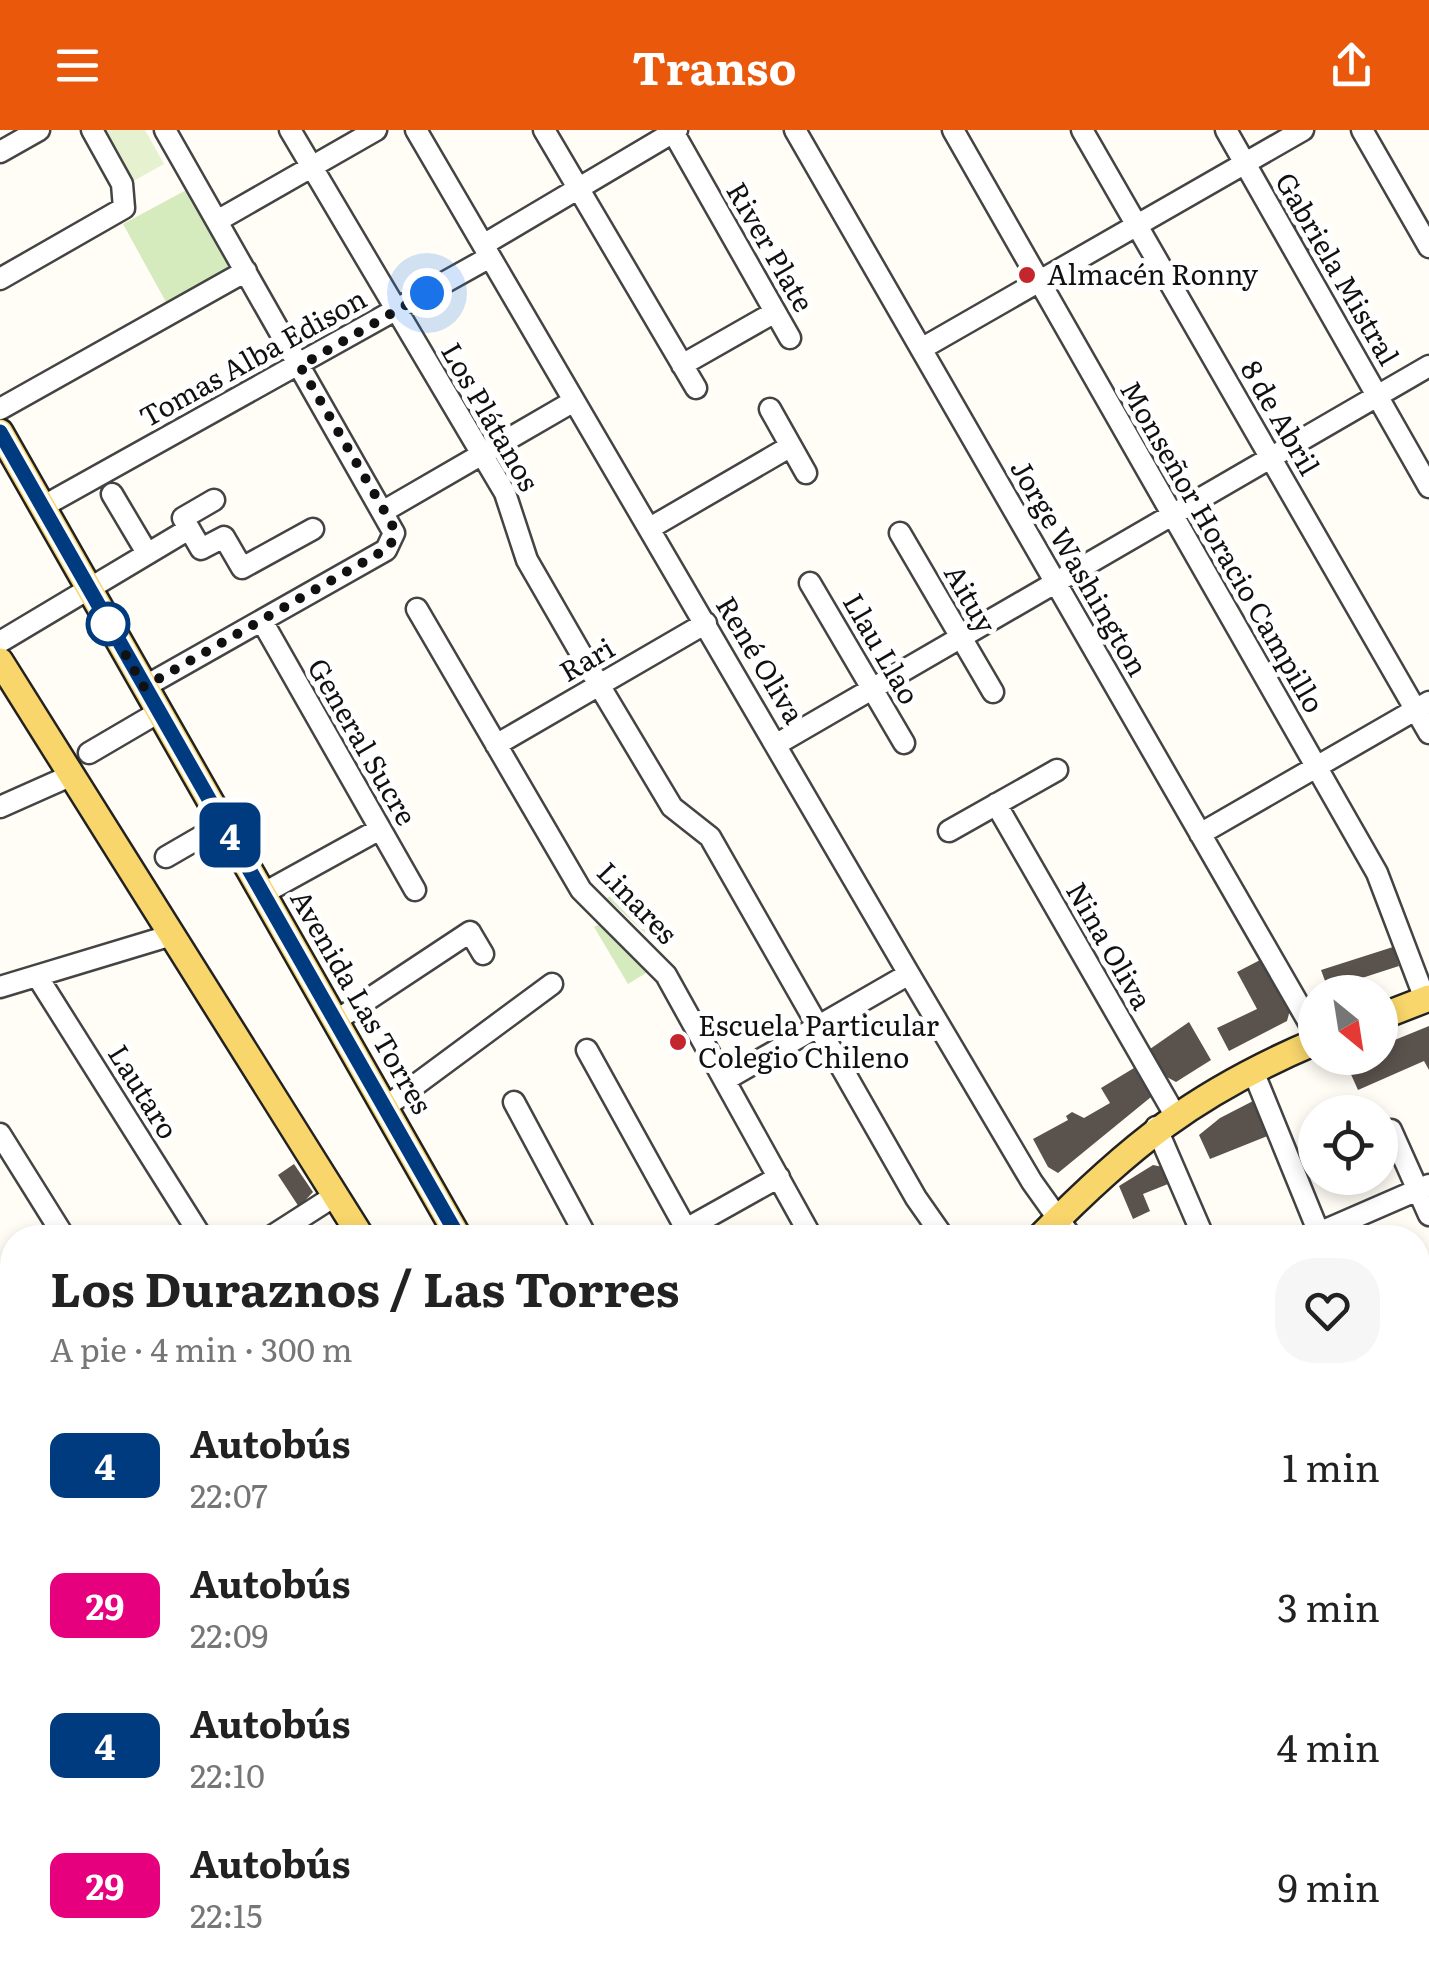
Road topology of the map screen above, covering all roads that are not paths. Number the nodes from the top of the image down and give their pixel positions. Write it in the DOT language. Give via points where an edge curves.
graph roads {
  1 [pos="39,130"];
  2 [pos="92,130"];
  3 [pos="165,130"];
  4 [pos="290,130"];
  5 [pos="376,130"];
  6 [pos="416,130"];
  7 [pos="544,130"];
  8 [pos="795,130"];
  9 [pos="953,130"];
  10 [pos="1082,130"];
  11 [pos="1226,130"];
  12 [pos="1303,130"];
  13 [pos="1362,130"];
  14 [pos="674,131"];
  15 [pos="0,152"];
  16 [pos="1245,163"];
  17 [pos="312,167"];
  18 [pos="578,188"];
  19 [pos="217,221"];
  20 [pos="1137,226"];
  21 [pos="1429,246"];
  22 [pos="486,251"];
  23 [pos="246,271"];
  24 [pos="0,279"];
  25 [pos="1040,281"];
  26 [pos="396,310"];
  27 [pos="775,312"];
  28 [pos="790,338"];
  29 [pos="921,350"];
  30 [pos="682,365"];
  31 [pos="300,366"];
  32 [pos="1429,366"];
  33 [pos="696,388"];
  34 [pos="1378,396"];
  35 [pos="574,400"];
  36 [pos="770,409"];
  37 [pos="0,410"];
  38 [pos="0,432"];
  39 [pos="791,446"];
  40 [pos="481,455"];
  41 [pos="1271,458"];
  42 [pos="9,471"];
  43 [pos="806,473"];
  44 [pos="1429,486"];
  45 [pos="112,494"];
  46 [pos="214,500"];
  47 [pos="42,507"];
  48 [pos="384,511"];
  49 [pos="1172,515"];
  50 [pos="650,528"];
  51 [pos="189,529"];
  52 [pos="312,530"];
  53 [pos="900,533"];
  54 [pos="147,553"];
  55 [pos="810,583"];
  56 [pos="1056,583"];
  57 [pos="88,588"];
  58 [pos="417,609"];
  59 [pos="262,620"];
  60 [pos="706,623"];
  61 [pos="961,638"];
  62 [pos="0,642"];
  63 [pos="0,661"];
  64 [pos="600,684"];
  65 [pos="144,687"];
  66 [pos="872,689"];
  67 [pos="993,692"];
  68 [pos="1422,706"];
  69 [pos="159,712"];
  70 [pos="1429,732"];
  71 [pos="904,743"];
  72 [pos="777,744"];
  73 [pos="496,745"];
  74 [pos="89,753"];
  75 [pos="1316,767"];
  76 [pos="1057,770"];
  77 [pos="72,775"];
  78 [pos="996,804"];
  79 [pos="0,808"];
  80 [pos="224,824"];
  81 [pos="380,829"];
  82 [pos="949,831"];
  83 [pos="1200,834"];
  84 [pos="166,857"];
  85 [pos="415,890"];
  86 [pos="264,893"];
  87 [pos="172,935"];
  88 [pos="482,954"];
  89 [pos="909,974"];
  90 [pos="37,976"];
  91 [pos="552,984"];
  92 [pos="0,987"];
  93 [pos="1427,998"];
  94 [pos="1298,1004"];
  95 [pos="1398,1010"];
  96 [pos="337,1020"];
  97 [pos="818,1026"];
  98 [pos="587,1050"];
  99 [pos="1298,1050"];
  100 [pos="1253,1071"];
  101 [pos="725,1080"];
  102 [pos="514,1102"];
  103 [pos="387,1106"];
  104 [pos="1166,1121"];
  105 [pos="0,1134"];
  106 [pos="1398,1142"];
  107 [pos="778,1177"];
  108 [pos="1424,1188"];
  109 [pos="336,1195"];
  110 [pos="1429,1215"];
  111 [pos="57,1225"];
  112 [pos="194,1225"];
  113 [pos="289,1225"];
  114 [pos="354,1225"];
  115 [pos="452,1225"];
  116 [pos="580,1225"];
  117 [pos="678,1225"];
  118 [pos="698,1225"];
  119 [pos="805,1225"];
  120 [pos="935,1225"];
  121 [pos="1064,1225"];
  122 [pos="1067,1225"];
  123 [pos="1200,1225"];
  124 [pos="1318,1225"];
  125 [pos="1344,1225"];
  1 -- 15 [label="street"];
  2 -- 24 [label="street" via="122,184 124,208"];
  3 -- 19 [label="street"];
  4 -- 17 [label="street, Los Plátanos"];
  5 -- 17 [label="street"];
  6 -- 22 [label="street, René Oliva"];
  7 -- 18 [label="street"];
  8 -- 29 [label="street, Jorge Washington"];
  9 -- 25 [label="street, Monseñor Horacio Campillo"];
  10 -- 20 [label="street, 8 de Abril"];
  11 -- 16 [label="street, Gabriela Mistral"];
  12 -- 16 [label="street"];
  13 -- 21 [label="street"];
  14 -- 18 [label="street, Tomas Alba Edison"];
  14 -- 27 [label="street, River Plate"];
  16 -- 20 [label="street"];
  16 -- 34 [label="street, Gabriela Mistral"];
  17 -- 19 [label="street"];
  17 -- 26 [label="street, Los Plátanos"];
  18 -- 22 [label="street, Tomas Alba Edison"];
  18 -- 30 [label="street"];
  19 -- 23 [label="street"];
  20 -- 25 [label="street"];
  20 -- 41 [label="street, 8 de Abril"];
  22 -- 26 [label="street, Tomas Alba Edison"];
  22 -- 35 [label="street, René Oliva"];
  23 -- 31 [label="street"];
  23 -- 37 [label="street"];
  25 -- 29 [label="street"];
  25 -- 49 [label="street, Monseñor Horacio Campillo"];
  26 -- 31 [label="street, Tomas Alba Edison"];
  26 -- 40 [label="street, Los Plátanos"];
  27 -- 28 [label="street, River Plate"];
  27 -- 30 [label="street"];
  29 -- 56 [label="street, Jorge Washington"];
  30 -- 33 [label="street"];
  31 -- 47 [label="street, Tomas Alba Edison" via="288,366"];
  31 -- 48 [label="street"];
  32 -- 34 [label="street"];
  34 -- 41 [label="street"];
  34 -- 44 [label="street, Gabriela Mistral"];
  35 -- 40 [label="street"];
  35 -- 50 [label="street, René Oliva"];
  36 -- 39 [label="street"];
  38 -- 42 [label="main road, Avenida Las Torres"];
  39 -- 43 [label="street"];
  39 -- 50 [label="street"];
  40 -- 48 [label="street"];
  40 -- 64 [label="street, Los Plátanos" via="512,508 528,560"];
  41 -- 49 [label="street"];
  41 -- 68 [label="street, 8 de Abril"];
  42 -- 47 [label="main road, Avenida Las Torres"];
  45 -- 54 [label="street"];
  46 -- 51 [label="street" via="183,518"];
  47 -- 57 [label="main road, Avenida Las Torres"];
  48 -- 59 [label="street" via="394,538 386,550"];
  49 -- 56 [label="street"];
  49 -- 75 [label="street, Monseñor Horacio Campillo"];
  50 -- 60 [label="street, René Oliva"];
  51 -- 52 [label="street" via="201,549 224,537 242,568"];
  51 -- 54 [label="street"];
  53 -- 61 [label="street, Aituy"];
  54 -- 57 [label="street"];
  55 -- 66 [label="street, Llau Llao"];
  56 -- 61 [label="street"];
  56 -- 83 [label="street, Jorge Washington"];
  57 -- 62 [label="street"];
  57 -- 65 [label="main road, Avenida Las Torres"];
  58 -- 73 [label="street, Linares"];
  59 -- 65 [label="street"];
  59 -- 81 [label="street, General Sucre"];
  60 -- 64 [label="street, Rari"];
  60 -- 72 [label="street, René Oliva"];
  61 -- 66 [label="street"];
  61 -- 67 [label="street, Aituy"];
  63 -- 77 [label="main road"];
  64 -- 73 [label="street, Rari"];
  64 -- 97 [label="street, Los Plátanos" via="676,812 706,831"];
  65 -- 69 [label="main road, Avenida Las Torres"];
  66 -- 71 [label="street, Llau Llao"];
  66 -- 72 [label="street"];
  68 -- 70 [label="street, 8 de Abril"];
  68 -- 75 [label="street"];
  69 -- 74 [label="street"];
  69 -- 80 [label="main road, Avenida Las Torres"];
  72 -- 89 [label="street, René Oliva"];
  73 -- 101 [label="street, Linares" via="581,890 666,975"];
  75 -- 83 [label="street"];
  75 -- 93 [label="street, Monseñor Horacio Campillo" via="1377,873"];
  76 -- 78 [label="street"];
  77 -- 79 [label="street"];
  77 -- 87 [label="main road"];
  78 -- 82 [label="street"];
  78 -- 104 [label="street, Nina Oliva"];
  80 -- 84 [label="street"];
  80 -- 86 [label="main road, Avenida Las Torres"];
  81 -- 85 [label="street, General Sucre"];
  81 -- 86 [label="street"];
  83 -- 94 [label="street, Jorge Washington"];
  86 -- 96 [label="main road, Avenida Las Torres"];
  87 -- 90 [label="street"];
  87 -- 109 [label="main road"];
  88 -- 96 [label="street" via="466,924"];
  89 -- 97 [label="street"];
  89 -- 121 [label="street, René Oliva"];
  90 -- 92 [label="street"];
  90 -- 112 [label="street, Lautaro"];
  91 -- 103 [label="street"];
  93 -- 95 [label="main road"];
  96 -- 103 [label="main road, Avenida Las Torres"];
  97 -- 101 [label="street"];
  97 -- 120 [label="street, Los Plátanos"];
  98 -- 117 [label="street"];
  99 -- 100 [label="main road"];
  100 -- 104 [label="main road"];
  100 -- 124 [label="street"];
  101 -- 107 [label="street, Linares"];
  102 -- 116 [label="street"];
  103 -- 115 [label="main road, Avenida Las Torres"];
  104 -- 122 [label="main road"];
  104 -- 123 [label="street, Nina Oliva"];
  105 -- 111 [label="street"];
  106 -- 108 [label="street"];
  107 -- 118 [label="street"];
  107 -- 119 [label="street, Linares"];
  108 -- 110 [label="street"];
  108 -- 125 [label="street"];
  109 -- 113 [label="street"];
  109 -- 114 [label="main road"];
}
